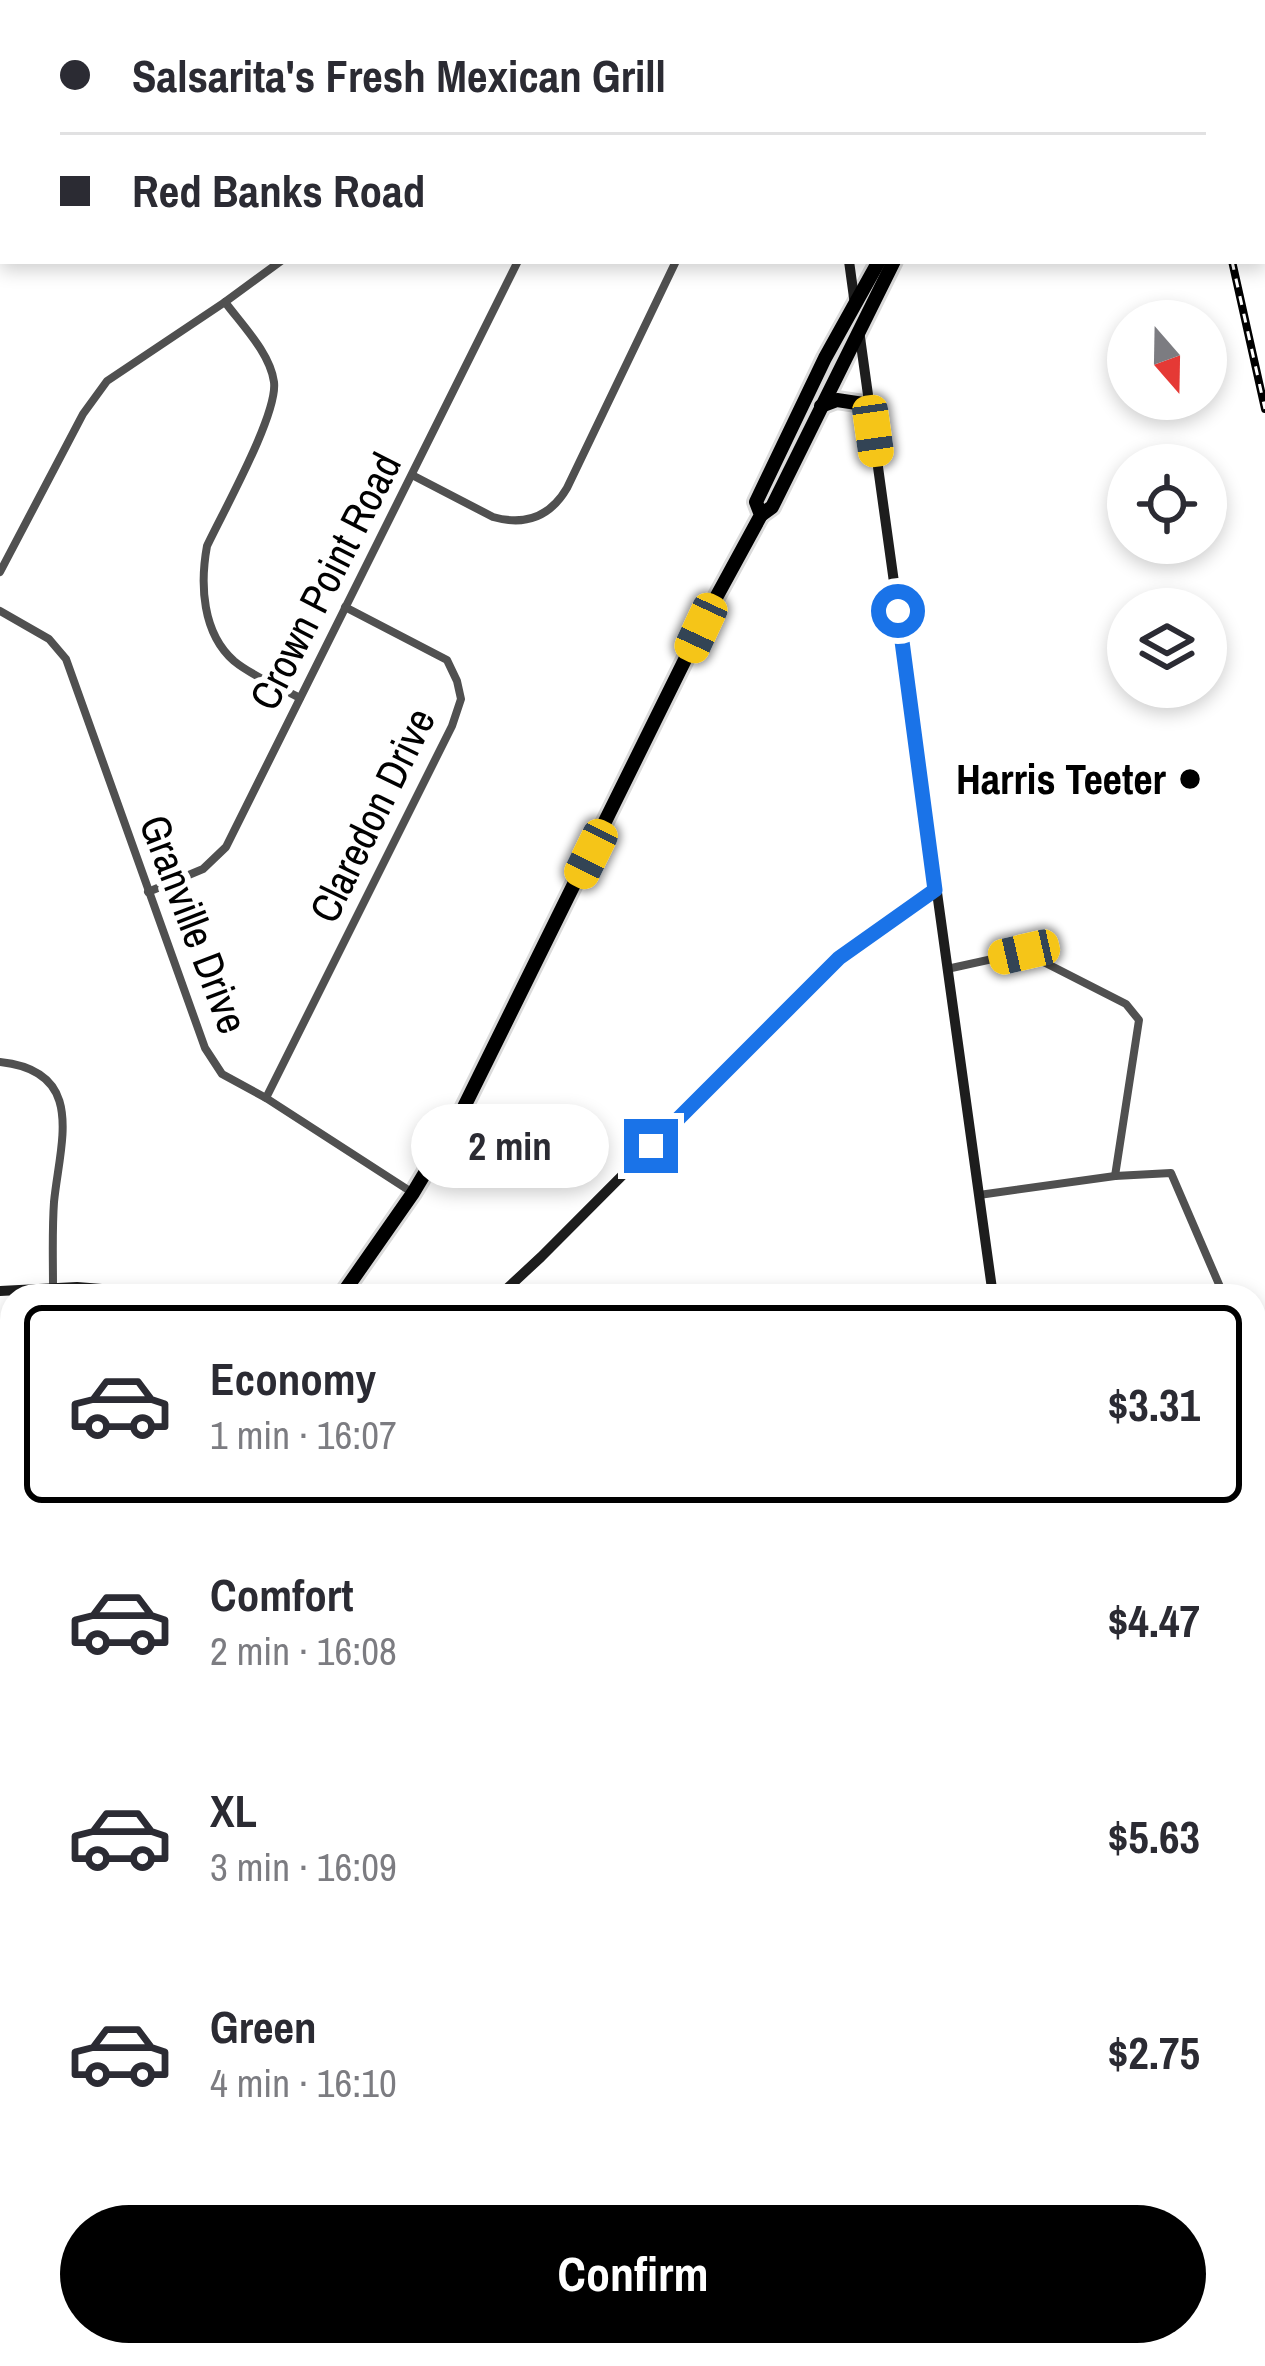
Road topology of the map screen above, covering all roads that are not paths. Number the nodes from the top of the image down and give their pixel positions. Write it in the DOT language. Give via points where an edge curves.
graph roads {
  1 [pos="277,264"];
  2 [pos="517,264"];
  3 [pos="675,264"];
  4 [pos="849,264"];
  5 [pos="877,264"];
  6 [pos="892,264"];
  7 [pos="226,302"];
  8 [pos="855,304"];
  9 [pos="859,328"];
  10 [pos="870,405"];
  11 [pos="821,406"];
  12 [pos="412,475"];
  13 [pos="760,515"];
  14 [pos="0,572"];
  15 [pos="345,607"];
  16 [pos="0,611"];
  17 [pos="300,698"];
  18 [pos="935,890"];
  19 [pos="148,892"];
  20 [pos="947,970"];
  21 [pos="0,1062"];
  22 [pos="266,1098"];
  23 [pos="1115,1176"];
  24 [pos="413,1193"];
  25 [pos="979,1195"];
  26 [pos="53,1284"];
  27 [pos="349,1284"];
  28 [pos="512,1284"];
  29 [pos="991,1284"];
  30 [pos="1217,1284"];
  1 -- 7 [label="street"];
  2 -- 12 [label="street, Crown Point Road"];
  3 -- 12 [label="street" via="567,488 548,511 504,520"];
  4 -- 8 [label="main road"];
  5 -- 8 [label="highway"];
  6 -- 9 [label="highway"];
  7 -- 14 [label="street" via="106,381"];
  7 -- 17 [label="street" via="274,384 269,416 207,546 204,602 232,660"];
  8 -- 9 [label="main road"];
  8 -- 13 [label="highway" via="764,483"];
  9 -- 10 [label="main road"];
  9 -- 11 [label="highway"];
  10 -- 11 [label="highway"];
  10 -- 18 [label="main road"];
  11 -- 13 [label="highway" via="772,507"];
  12 -- 15 [label="street, Crown Point Road"];
  13 -- 24 [label="highway" via="474,1089"];
  15 -- 17 [label="street, Crown Point Road"];
  15 -- 22 [label="street, Claredon Drive" via="447,660 461,699"];
  16 -- 19 [label="street, Granville Drive" via="49,639 66,659"];
  17 -- 19 [label="street, Crown Point Road" via="226,847 203,869"];
  18 -- 20 [label="main road"];
  18 -- 28 [label="main road" via="839,958"];
  19 -- 22 [label="street, Granville Drive" via="205,1048 222,1074"];
  20 -- 23 [label="street" via="1024,952 1126,1004 1139,1020"];
  20 -- 25 [label="main road"];
  21 -- 26 [label="street" via="44,1077 62,1101"];
  22 -- 24 [label="street, Granville Drive"];
  23 -- 25 [label="street"];
  23 -- 30 [label="street" via="1171,1173"];
  24 -- 27 [label="highway"];
  25 -- 29 [label="main road"];
}
